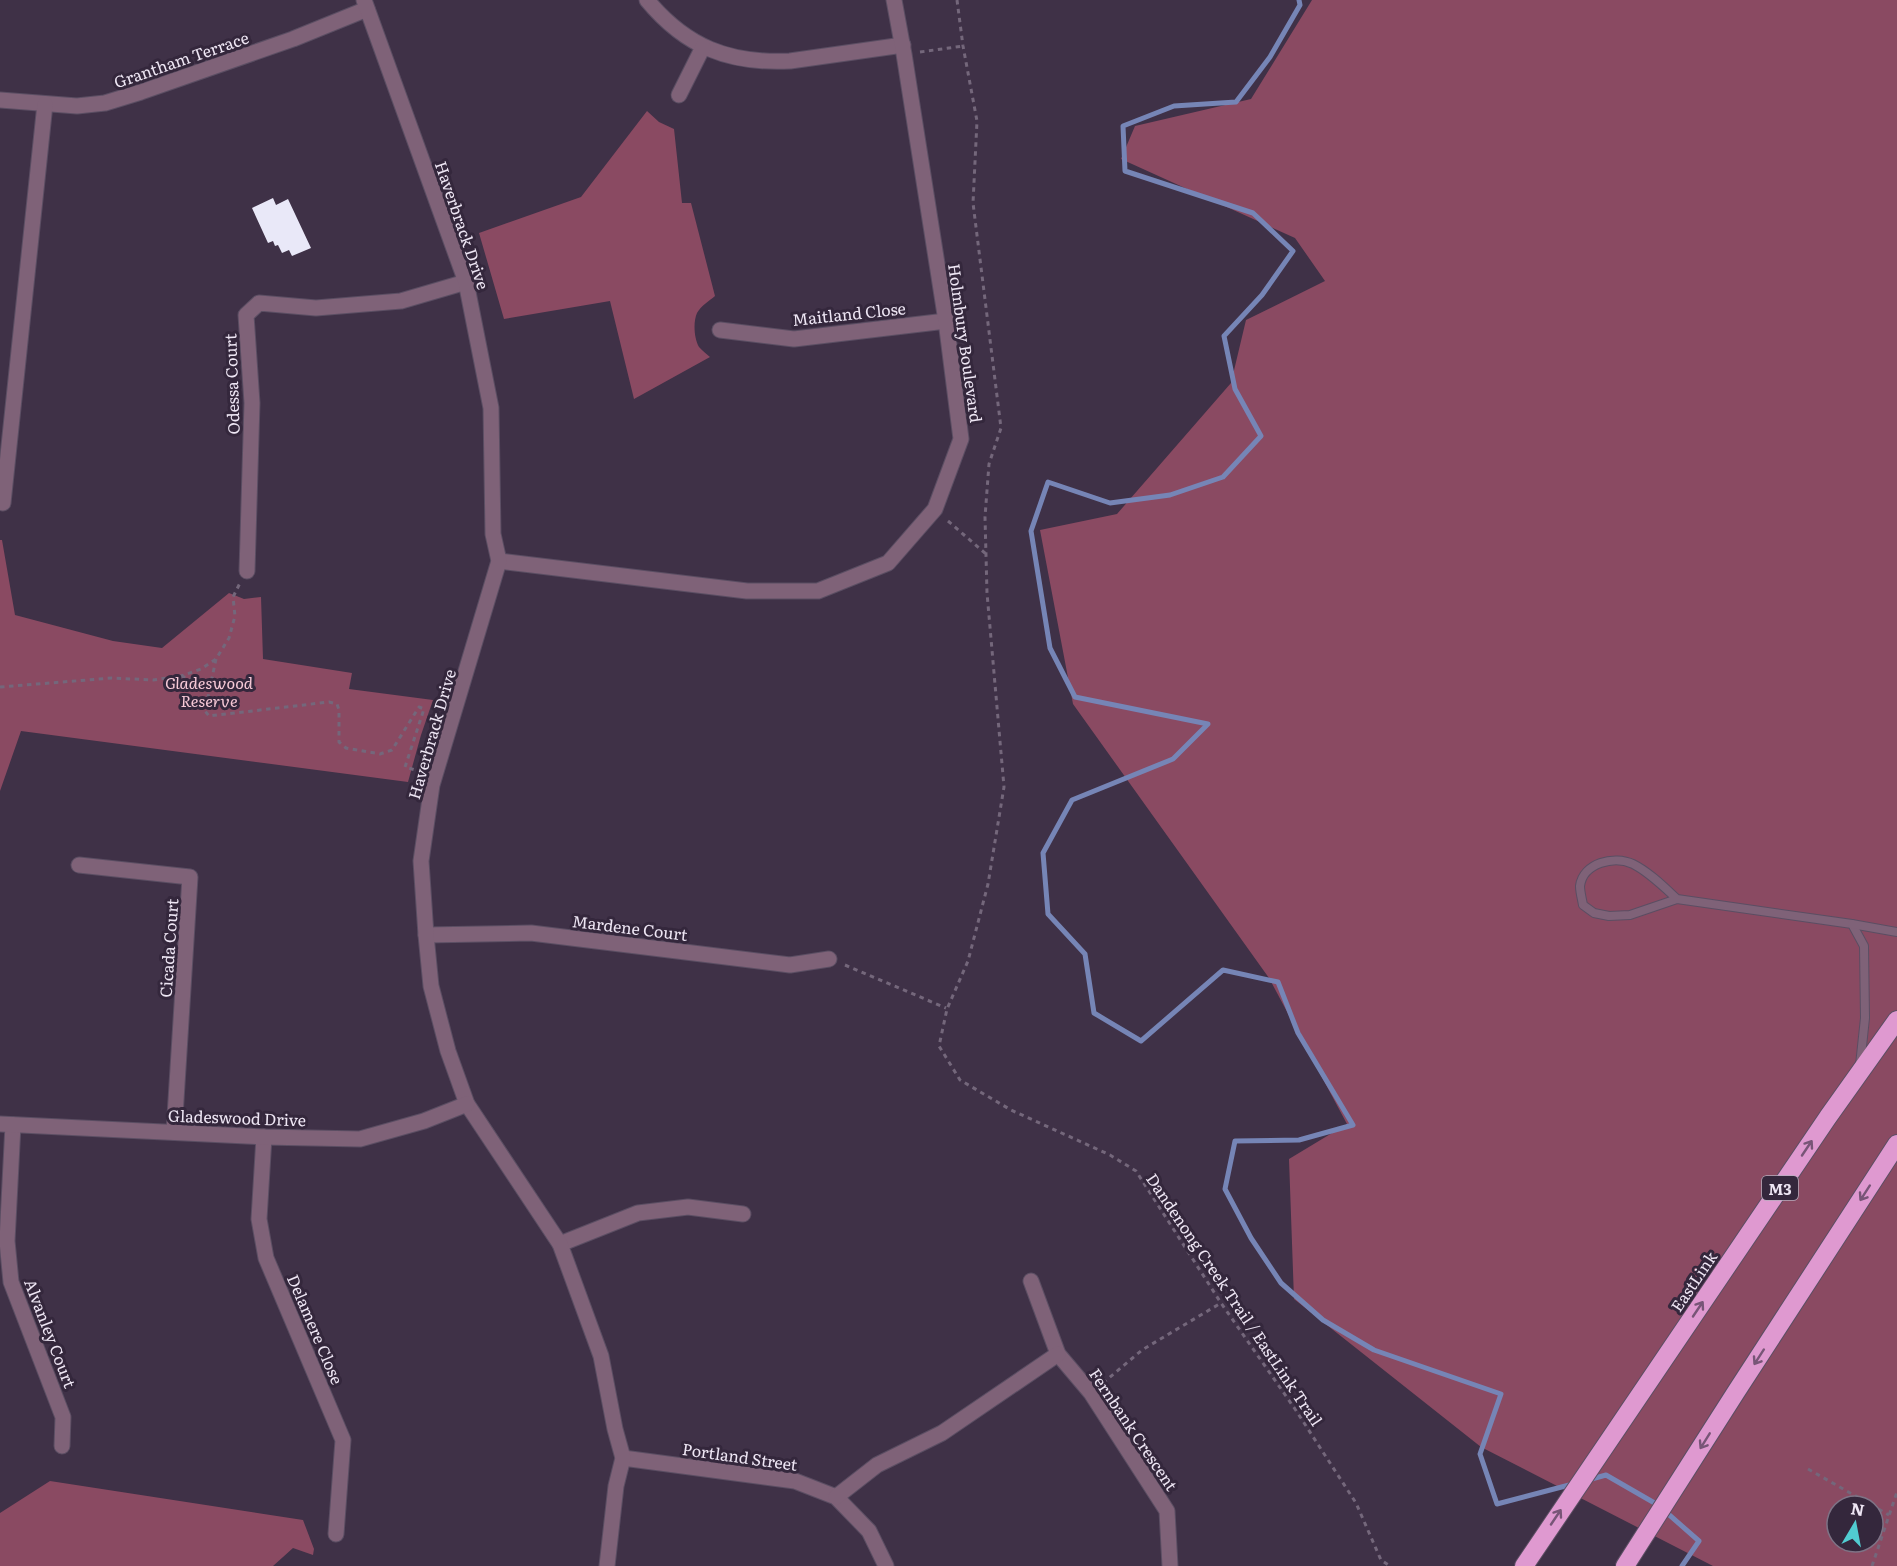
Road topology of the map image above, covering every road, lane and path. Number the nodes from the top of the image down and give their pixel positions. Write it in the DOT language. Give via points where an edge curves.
graph roads {
  1 [pos="647,0"];
  2 [pos="894,0"];
  3 [pos="957,0"];
  4 [pos="365,4"];
  5 [pos="963,46"];
  6 [pos="703,47"];
  7 [pos="903,50"];
  8 [pos="679,94"];
  9 [pos="0,100"];
  10 [pos="45,104"];
  11 [pos="466,282"];
  12 [pos="945,321"];
  13 [pos="720,330"];
  14 [pos="3,503"];
  15 [pos="935,509"];
  16 [pos="986,554"];
  17 [pos="499,561"];
  18 [pos="247,571"];
  19 [pos="216,659"];
  20 [pos="181,676"];
  21 [pos="210,685"];
  22 [pos="0,687"];
  23 [pos="435,775"];
  24 [pos="80,865"];
  25 [pos="1677,899"];
  26 [pos="1852,924"];
  27 [pos="1897,932"];
  28 [pos="426,935"];
  29 [pos="829,958"];
  30 [pos="947,1008"];
  31 [pos="1897,1020"];
  32 [pos="1859,1074"];
  33 [pos="467,1104"];
  34 [pos="6,1125"];
  35 [pos="174,1132"];
  36 [pos="264,1137"];
  37 [pos="1897,1144"];
  38 [pos="743,1214"];
  39 [pos="560,1244"];
  40 [pos="1031,1281"];
  41 [pos="1221,1303"];
  42 [pos="1058,1354"];
  43 [pos="1091,1393"];
  44 [pos="62,1446"];
  45 [pos="623,1458"];
  46 [pos="1808,1469"];
  47 [pos="1897,1492"];
  48 [pos="836,1497"];
  49 [pos="1889,1515"];
  50 [pos="336,1534"];
  51 [pos="607,1566"];
  52 [pos="886,1566"];
  53 [pos="1170,1566"];
  54 [pos="1390,1566"];
  55 [pos="1524,1566"];
  56 [pos="1625,1566"];
  57 [pos="1872,1566"];
  1 -- 6 [label="street" via="669,24"];
  2 -- 7 [label="street, Holmbury Boulevard"];
  3 -- 5 [label="path, Dandenong Creek Trail / EastLink Trail"];
  4 -- 10 [label="street, Grantham Terrace" via="293,39 121,99 91,106"];
  4 -- 11 [label="street, Haverbrack Drive"];
  5 -- 7 [label="path"];
  5 -- 16 [label="path, Dandenong Creek Trail / EastLink Trail" via="977,122 973,203 1001,428 989,464"];
  6 -- 7 [label="street" via="737,58 771,62"];
  6 -- 8 [label="street"];
  7 -- 12 [label="street, Holmbury Boulevard"];
  9 -- 10 [label="street, Grantham Terrace"];
  10 -- 14 [label="street"];
  11 -- 17 [label="street, Haverbrack Drive" via="491,408 493,534"];
  11 -- 18 [label="street, Odessa Court" via="401,301 316,308 259,303 246,315 252,403"];
  12 -- 13 [label="street, Maitland Close" via="794,339"];
  12 -- 15 [label="street, Holmbury Boulevard" via="961,439"];
  15 -- 16 [label="path"];
  15 -- 17 [label="street, Holmbury Boulevard" via="888,563 818,591 747,591"];
  16 -- 30 [label="path, Dandenong Creek Trail / EastLink Trail" via="1004,787 988,884 968,961"];
  17 -- 23 [label="street, Haverbrack Drive"];
  18 -- 19 [label="path" via="233,597 235,616 229,638"];
  19 -- 20 [label="path"];
  19 -- 21 [label="path"];
  20 -- 21 [label="path"];
  20 -- 22 [label="path"];
  21 -- 23 [label="path" via="205,711 209,716 337,704 339,742 346,748 380,754 392,750 419,707 424,709 405,767"];
  23 -- 28 [label="street, Haverbrack Drive" via="421,861"];
  24 -- 35 [label="street, Cicada Court" via="190,877"];
  25 -- 25 [label="lane" via="1630,915 1609,916 1594,913 1583,905 1580,888 1591,868 1617,860 1631,863"];
  25 -- 26 [label="lane"];
  26 -- 27 [label="lane"];
  26 -- 32 [label="lane" via="1864,946 1865,1018"];
  28 -- 29 [label="street, Mardene Court" via="531,933 790,965"];
  28 -- 33 [label="street, Haverbrack Drive" via="431,986"];
  29 -- 30 [label="path"];
  30 -- 41 [label="path, Dandenong Creek Trail / EastLink Trail" via="939,1046 960,1080 1011,1110 1136,1171"];
  31 -- 32 [label="highway, EastLink / M3"];
  55 -- 32 [label="highway, EastLink / M3, one-way"];
  33 -- 36 [label="street, Gladeswood Drive" via="360,1139"];
  33 -- 39 [label="street, Haverbrack Drive"];
  34 -- 35 [label="street, Gladeswood Drive"];
  34 -- 44 [label="street, Alvanley Court" via="11,1282 63,1417"];
  35 -- 36 [label="street, Gladeswood Drive"];
  36 -- 50 [label="street, Delamere Close" via="259,1219 266,1258 343,1440"];
  37 -- 56 [label="highway, one-way"];
  38 -- 39 [label="street" via="688,1207 638,1213"];
  39 -- 45 [label="street, Haverbrack Drive" via="601,1356"];
  40 -- 42 [label="street, Fernbank Crescent"];
  41 -- 43 [label="path" via="1142,1350"];
  41 -- 54 [label="path, Dandenong Creek Trail / EastLink Trail" via="1356,1503 1381,1560"];
  42 -- 43 [label="street, Fernbank Crescent"];
  42 -- 48 [label="street" via="942,1433 877,1465"];
  43 -- 53 [label="street, Fernbank Crescent" via="1167,1511"];
  45 -- 48 [label="street, Portland Street" via="795,1481"];
  45 -- 51 [label="street, Haverbrack Drive"];
  46 -- 49 [label="path"];
  47 -- 49 [label="path"];
  48 -- 52 [label="street, Portland Street" via="868,1531"];
  49 -- 57 [label="path"];
}
